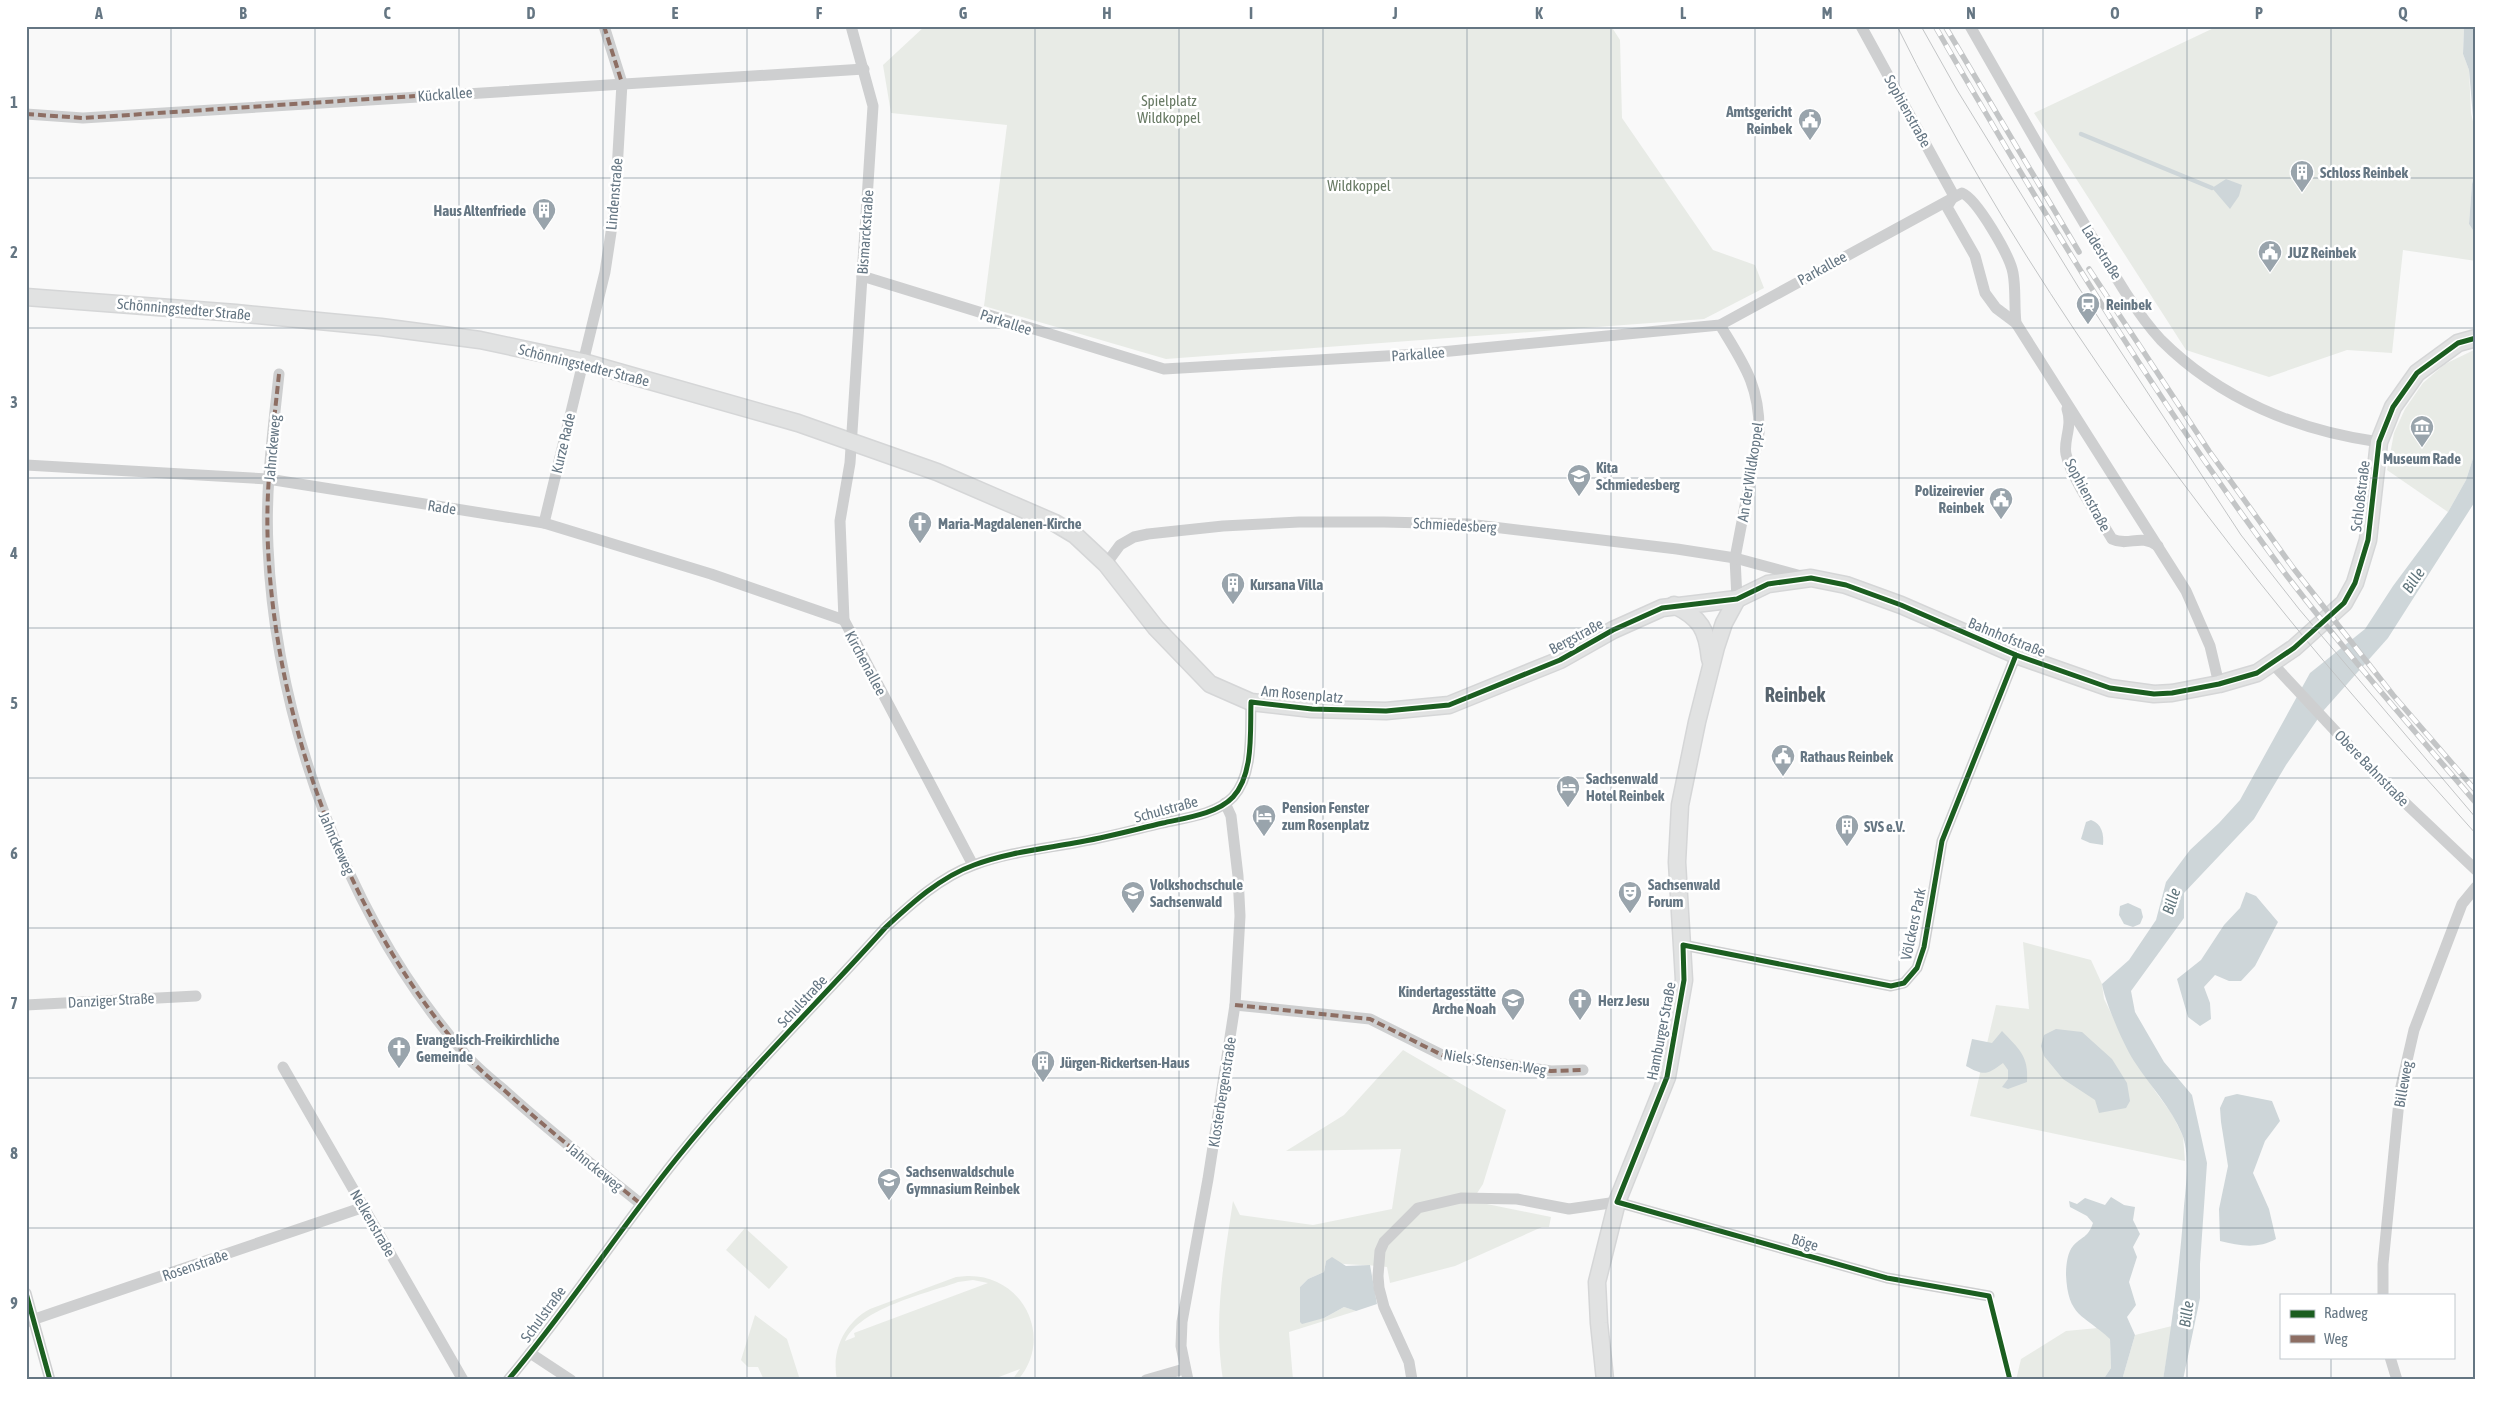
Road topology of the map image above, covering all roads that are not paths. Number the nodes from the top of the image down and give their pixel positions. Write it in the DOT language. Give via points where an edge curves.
graph roads {
  1 [pos="604,26"];
  2 [pos="851,26"];
  3 [pos="1861,26"];
  4 [pos="1970,26"];
  5 [pos="864,69"];
  6 [pos="622,83"];
  7 [pos="26,114"];
  8 [pos="1954,196"];
  9 [pos="862,276"];
  10 [pos="26,297"];
  11 [pos="2016,323"];
  12 [pos="1720,324"];
  13 [pos="2476,338"];
  14 [pos="583,362"];
  15 [pos="279,374"];
  16 [pos="2064,402"];
  17 [pos="851,441"];
  18 [pos="2380,442"];
  19 [pos="26,465"];
  20 [pos="268,479"];
  21 [pos="544,523"];
  22 [pos="2159,547"];
  23 [pos="1734,558"];
  24 [pos="1106,564"];
  25 [pos="1811,578"];
  26 [pos="1737,599"];
  27 [pos="1707,603"];
  28 [pos="1674,605"];
  29 [pos="844,620"];
  30 [pos="1716,647"];
  31 [pos="2016,655"];
  32 [pos="2272,662"];
  33 [pos="1711,668"];
  34 [pos="2219,684"];
  35 [pos="1251,702"];
  36 [pos="1430,708"];
  37 [pos="1225,803"];
  38 [pos="973,865"];
  39 [pos="2476,870"];
  40 [pos="2476,887"];
  41 [pos="1683,945"];
  42 [pos="196,996"];
  43 [pos="26,1005"];
  44 [pos="1235,1005"];
  45 [pos="283,1067"];
  46 [pos="1583,1070"];
  47 [pos="1617,1202"];
  48 [pos="641,1204"];
  49 [pos="364,1208"];
  50 [pos="26,1293"];
  51 [pos="2383,1294"];
  52 [pos="1989,1296"];
  53 [pos="31,1320"];
  54 [pos="530,1353"];
  55 [pos="2390,1358"];
  56 [pos="1186,1374"];
  57 [pos="50,1380"];
  58 [pos="462,1380"];
  59 [pos="508,1380"];
  60 [pos="571,1380"];
  61 [pos="1146,1380"];
  62 [pos="1412,1380"];
  63 [pos="1605,1380"];
  64 [pos="2397,1380"];
  1 -- 6 [label="street, Lindenstraße"];
  2 -- 5 [label="street, Bismarckstraße"];
  3 -- 8 [label="street, Sophienstraße"];
  4 -- 18 [label="street, Ladestraße" via="2107,261 2160,339 2199,374 2251,405 2312,428 2352,439"];
  5 -- 6 [label="street, Kückallee"];
  5 -- 9 [label="street, Bismarckstraße" via="873,106"];
  6 -- 7 [label="street, Kückallee" via="83,118"];
  6 -- 14 [label="street, Lindenstraße" via="615,206 605,272"];
  8 -- 11 [label="street, Sophienstraße" via="1947,207 1975,256 1985,293 1996,308"];
  8 -- 11 [label="street, Sophienstraße" via="1962,193 1974,203 2009,260 2014,282"];
  8 -- 12 [label="street, Parkallee"];
  9 -- 12 [label="street, Parkallee" via="1164,369 1420,354"];
  9 -- 17 [label="street, Bismarckstraße"];
  10 -- 14 [label="main road, Schönningstedter Straße" via="381,327 480,340"];
  11 -- 16 [label="street, Sophienstraße"];
  12 -- 23 [label="street, An der Wildkoppel" via="1755,389 1759,419"];
  13 -- 18 [label="main road, Schloßstraße" via="2458,343 2417,373 2394,406"];
  14 -- 17 [label="main road, Schönningstedter Straße"];
  14 -- 21 [label="street, Kurze Rade"];
  15 -- 20 [label="street, Jahnckeweg"];
  16 -- 22 [label="street, Sophienstraße"];
  16 -- 22 [label="street, Sophienstraße" via="2070,430 2066,446 2068,461 2112,539 2118,542 2144,539"];
  17 -- 24 [label="main road, Schönningstedter Straße" via="937,472 1055,522 1075,535"];
  17 -- 29 [label="street, Kirchenallee" via="840,521"];
  18 -- 32 [label="main road, Schloßstraße" via="2368,540 2355,583 2335,613"];
  19 -- 20 [label="street, Rade"];
  20 -- 21 [label="street, Rade"];
  20 -- 48 [label="street, Jahnckeweg" via="268,546 273,609 297,728 319,804 380,933 414,989 466,1056 532,1116"];
  21 -- 29 [label="street, Rade" via="711,574"];
  22 -- 34 [label="street, Sophienstraße" via="2186,591 2215,661"];
  23 -- 24 [label="street, Schmiedesberg" via="1468,524 1300,522 1223,526 1134,537 1120,545"];
  23 -- 25 [label="street, Schmiedesberg"];
  23 -- 26 [label="street, An der Wildkoppel"];
  24 -- 35 [label="main road, Am Rosenplatz" via="1156,628 1210,684"];
  25 -- 26 [label="main road, Bahnhofstraße" via="1768,584"];
  25 -- 31 [label="main road, Bahnhofstraße" via="1846,585 1880,597"];
  26 -- 27 [label="main road, Bergstraße"];
  26 -- 30 [label="main road, Hamburger Straße"];
  27 -- 28 [label="main road, Bergstraße"];
  27 -- 30 [label="main road" via="1717,614"];
  28 -- 33 [label="main road" via="1690,612 1698,620 1709,648"];
  28 -- 36 [label="main road, Bergstraße" via="1613,630 1560,660 1449,705"];
  29 -- 38 [label="street, Kirchenallee"];
  30 -- 33 [label="main road, Hamburger Straße"];
  31 -- 34 [label="main road, Bahnhofstraße" via="2110,688 2137,693 2172,694"];
  31 -- 41 [label="street, Völckers Park" via="1942,840 1924,947 1917,968 1904,983 1891,986"];
  32 -- 34 [label="main road, Bahnhofstraße" via="2256,673"];
  32 -- 39 [label="street, Obere Bahnstraße" via="2381,780"];
  33 -- 41 [label="main road, Hamburger Straße" via="1680,805 1677,862"];
  35 -- 36 [label="main road, Am Rosenplatz" via="1386,712"];
  35 -- 37 [label="street, Am Rosenplatz" via="1245,776 1237,792"];
  37 -- 38 [label="street, Schulstraße" via="1196,816"];
  37 -- 44 [label="street, Klosterbergenstraße" via="1231,816 1240,908"];
  38 -- 48 [label="street, Schulstraße" via="946,878 885,928 732,1092"];
  40 -- 51 [label="street, Billeweg" via="2462,904 2414,1030 2400,1090"];
  41 -- 47 [label="main road, Hamburger Straße" via="1684,980 1667,1077"];
  42 -- 43 [label="street, Danziger Straße"];
  44 -- 46 [label="street, Niels-Stensen-Weg" via="1370,1019 1442,1055 1551,1071"];
  44 -- 56 [label="street, Klosterbergenstraße" via="1182,1322 1181,1346"];
  45 -- 49 [label="street, Nelkenstraße"];
  47 -- 52 [label="street, Böge" via="1887,1278"];
  47 -- 62 [label="street" via="1569,1209 1517,1199 1462,1198 1418,1208 1406,1218 1384,1242 1378,1276 1384,1308 1409,1362"];
  47 -- 63 [label="main road, Hamburger Straße" via="1598,1282 1599,1333"];
  48 -- 54 [label="street, Schulstraße"];
  49 -- 53 [label="street, Rosenstraße"];
  49 -- 58 [label="street, Nelkenstraße"];
  50 -- 53 [label="street"];
  53 -- 57 [label="street"];
  54 -- 59 [label="street, Schulstraße"];
  54 -- 60 [label="street"];
  55 -- 64 [label="street"];
  56 -- 61 [label="street"];
}
